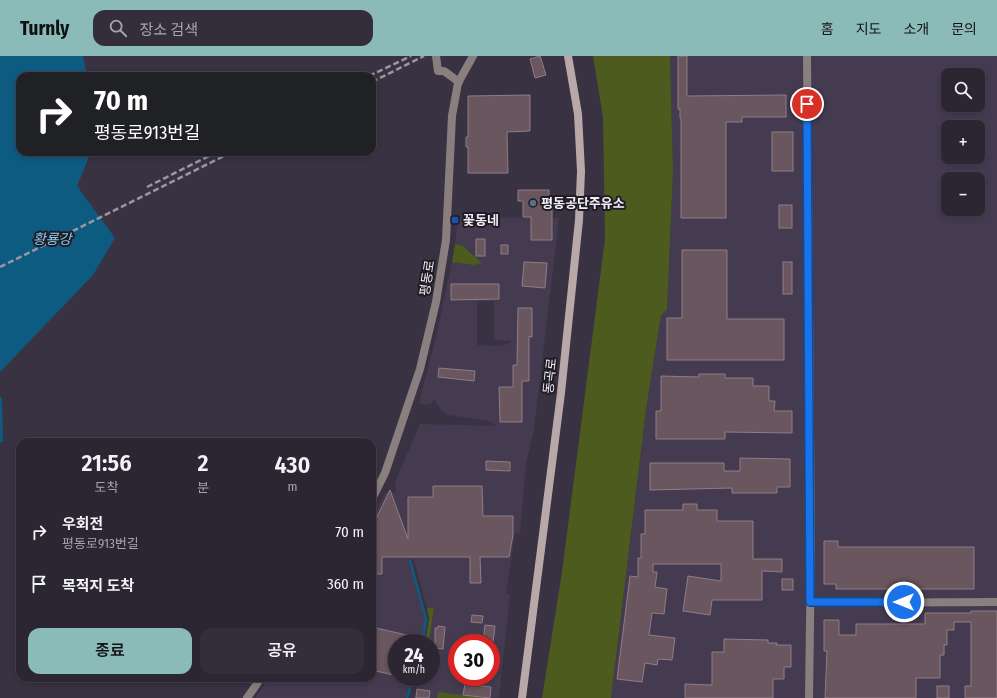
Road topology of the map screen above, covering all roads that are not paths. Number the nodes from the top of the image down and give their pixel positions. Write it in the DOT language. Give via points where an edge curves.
graph roads {
  1 [pos="436,56"];
  2 [pos="473,56"];
  3 [pos="568,56"];
  4 [pos="807,56"];
  5 [pos="459,82"];
  6 [pos="376,491"];
  7 [pos="810,602"];
  8 [pos="997,602"];
  9 [pos="258,682"];
  10 [pos="247,698"];
  11 [pos="522,698"];
  12 [pos="809,698"];
  1 -- 5 [label="street" via="438,71 444,71"];
  2 -- 5 [label="street, 평동로"];
  3 -- 11 [label="main road, 동곡로" via="578,114 581,171 579,220 561,393"];
  4 -- 7 [label="street"];
  5 -- 6 [label="street, 평동로" via="452,116 446,240 436,302 420,369 385,473"];
  7 -- 8 [label="street"];
  7 -- 12 [label="street"];
  9 -- 10 [label="street"];
}
